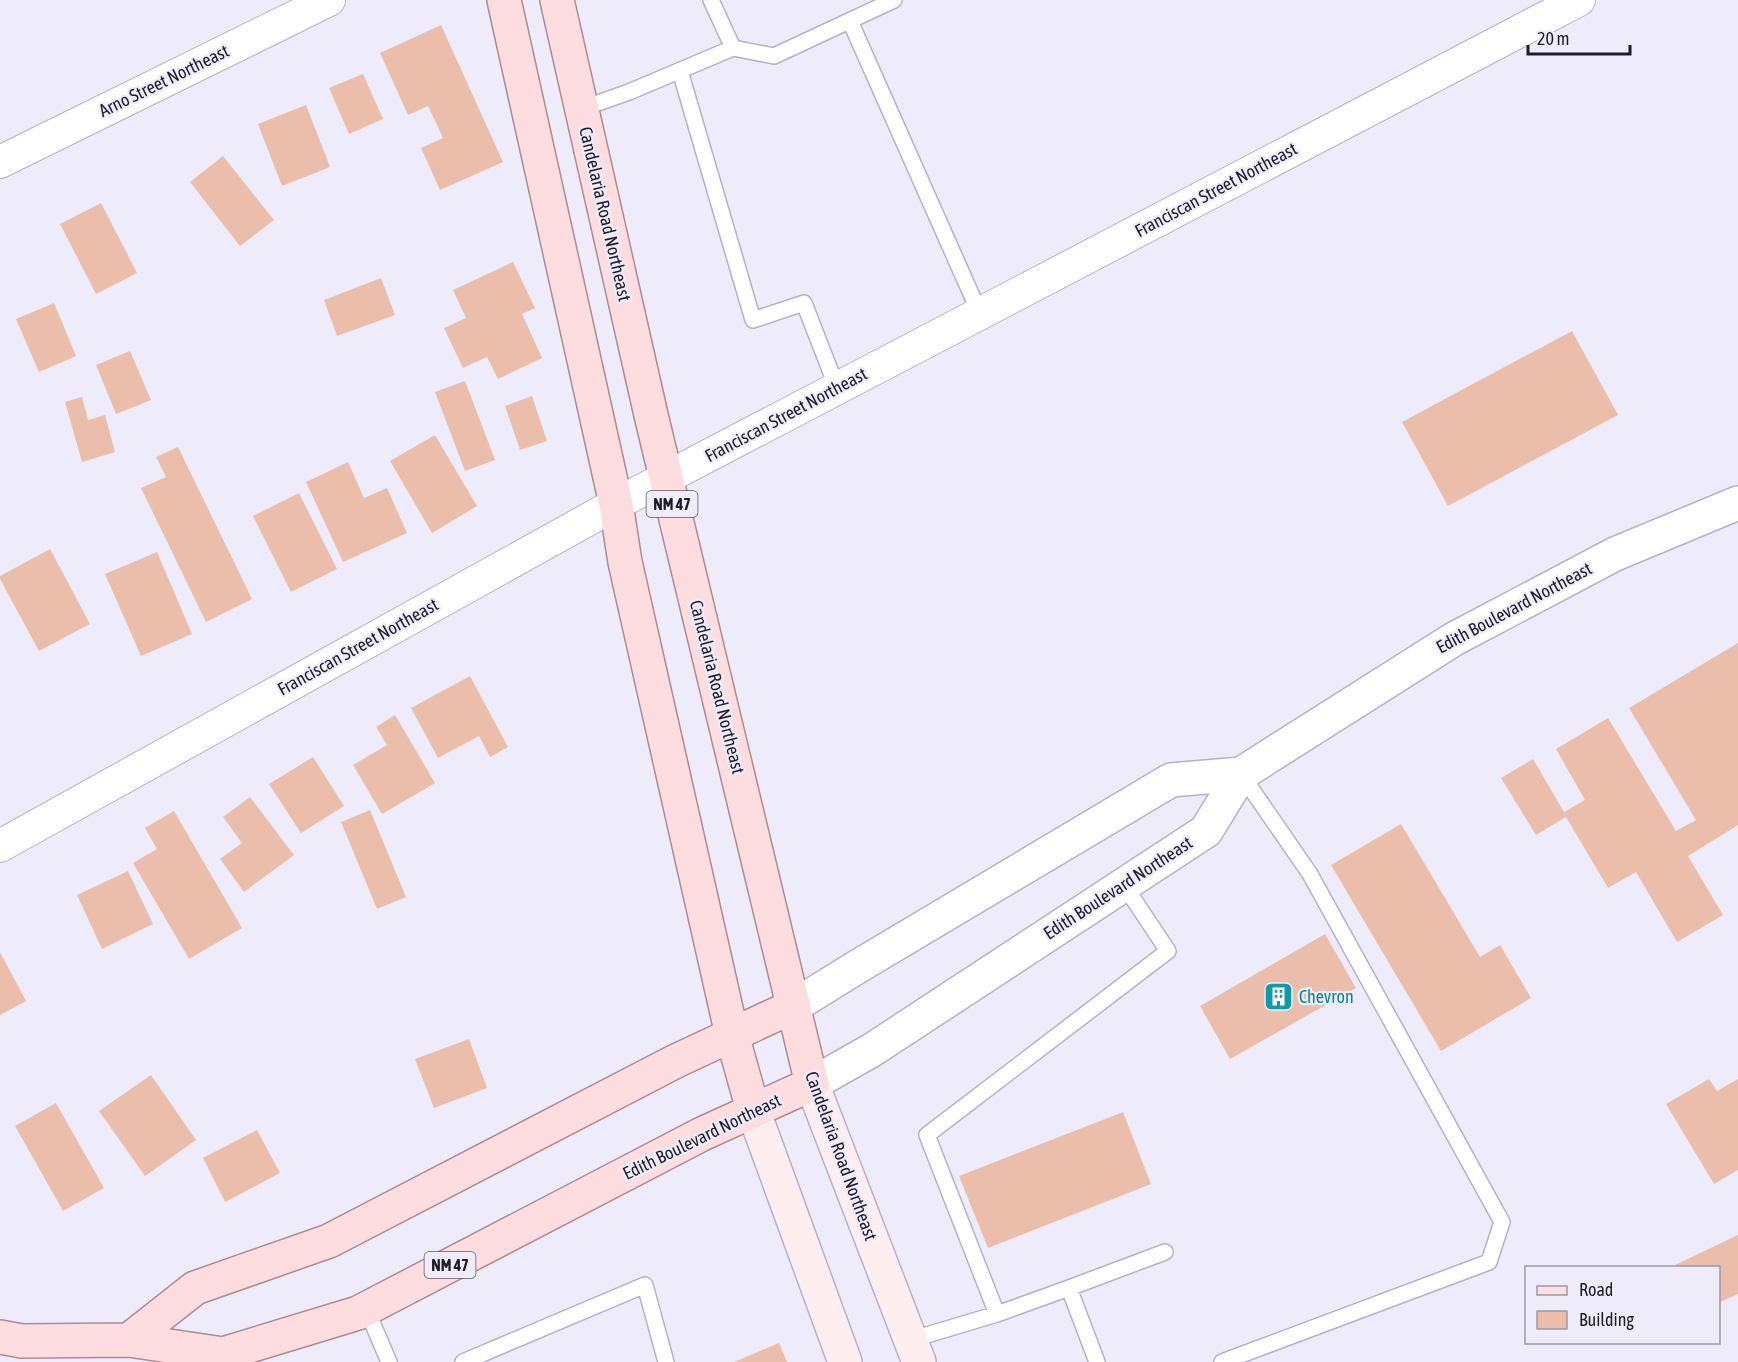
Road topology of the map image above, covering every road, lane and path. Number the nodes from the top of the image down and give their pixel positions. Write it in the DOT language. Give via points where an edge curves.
graph roads {
  1 [pos="329,0"];
  2 [pos="504,0"];
  3 [pos="557,0"];
  4 [pos="711,0"];
  5 [pos="894,0"];
  6 [pos="1579,0"];
  7 [pos="850,21"];
  8 [pos="733,48"];
  9 [pos="680,71"];
  10 [pos="581,109"];
  11 [pos="0,162"];
  12 [pos="980,314"];
  13 [pos="837,388"];
  14 [pos="666,478"];
  15 [pos="1738,503"];
  16 [pos="616,504"];
  17 [pos="1241,774"];
  18 [pos="0,846"];
  19 [pos="1124,885"];
  20 [pos="794,1006"];
  21 [pos="732,1035"];
  22 [pos="812,1084"];
  23 [pos="753,1110"];
  24 [pos="1165,1252"];
  25 [pos="1068,1288"];
  26 [pos="366,1308"];
  27 [pos="998,1314"];
  28 [pos="0,1337"];
  29 [pos="129,1340"];
  30 [pos="914,1351"];
  31 [pos="179,1355"];
  32 [pos="389,1362"];
  33 [pos="464,1362"];
  34 [pos="666,1362"];
  35 [pos="845,1362"];
  36 [pos="1097,1362"];
  37 [pos="1222,1362"];
  1 -- 11 [label="street, Arno Street Northeast"];
  2 -- 16 [label="main road"];
  3 -- 10 [label="main road, Candelaria Road Northeast / NM 47"];
  4 -- 8 [label="lane"];
  5 -- 7 [label="lane"];
  6 -- 12 [label="street, Franciscan Street Northeast"];
  7 -- 8 [label="lane" via="774,56"];
  7 -- 12 [label="lane"];
  8 -- 9 [label="lane"];
  9 -- 10 [label="lane"];
  9 -- 13 [label="lane" via="753,320 804,303"];
  10 -- 14 [label="main road, Candelaria Road Northeast / NM 47"];
  12 -- 13 [label="street, Franciscan Street Northeast"];
  13 -- 14 [label="street, Franciscan Street Northeast"];
  14 -- 16 [label="street, Franciscan Street Northeast"];
  14 -- 20 [label="main road, Candelaria Road Northeast / NM 47"];
  15 -- 17 [label="street, Edith Boulevard Northeast" via="1615,554 1454,639"];
  16 -- 18 [label="street, Franciscan Street Northeast"];
  16 -- 21 [label="main road" via="625,562"];
  17 -- 19 [label="street, Edith Boulevard Northeast" via="1206,831"];
  17 -- 20 [label="street, Edith Boulevard Northeast" via="1171,780"];
  17 -- 37 [label="lane" via="1310,874 1502,1222 1489,1262"];
  19 -- 22 [label="street, Edith Boulevard Northeast" via="872,1050"];
  19 -- 27 [label="lane" via="1168,951 927,1135"];
  20 -- 21 [label="main road, Edith Boulevard Northeast"];
  20 -- 22 [label="main road, Candelaria Road Northeast / NM 47"];
  21 -- 23 [label="main road"];
  21 -- 29 [label="main road, Edith Boulevard Northeast" via="329,1241 195,1288"];
  22 -- 23 [label="main road, Edith Boulevard Northeast / NM 47"];
  22 -- 30 [label="main road, Candelaria Road Northeast"];
  23 -- 26 [label="main road, Edith Boulevard Northeast / NM 47"];
  23 -- 35 [label="main road"];
  24 -- 25 [label="lane"];
  25 -- 27 [label="lane"];
  25 -- 36 [label="lane"];
  26 -- 31 [label="main road, Edith Boulevard Northeast / NM 47" via="223,1354"];
  26 -- 32 [label="lane"];
  27 -- 30 [label="lane"];
  28 -- 29 [label="main road, Edith Boulevard Northeast / NM 47" via="22,1341"];
  29 -- 31 [label="main road, Edith Boulevard Northeast / NM 47"];
  33 -- 34 [label="lane" via="645,1285"];
}
